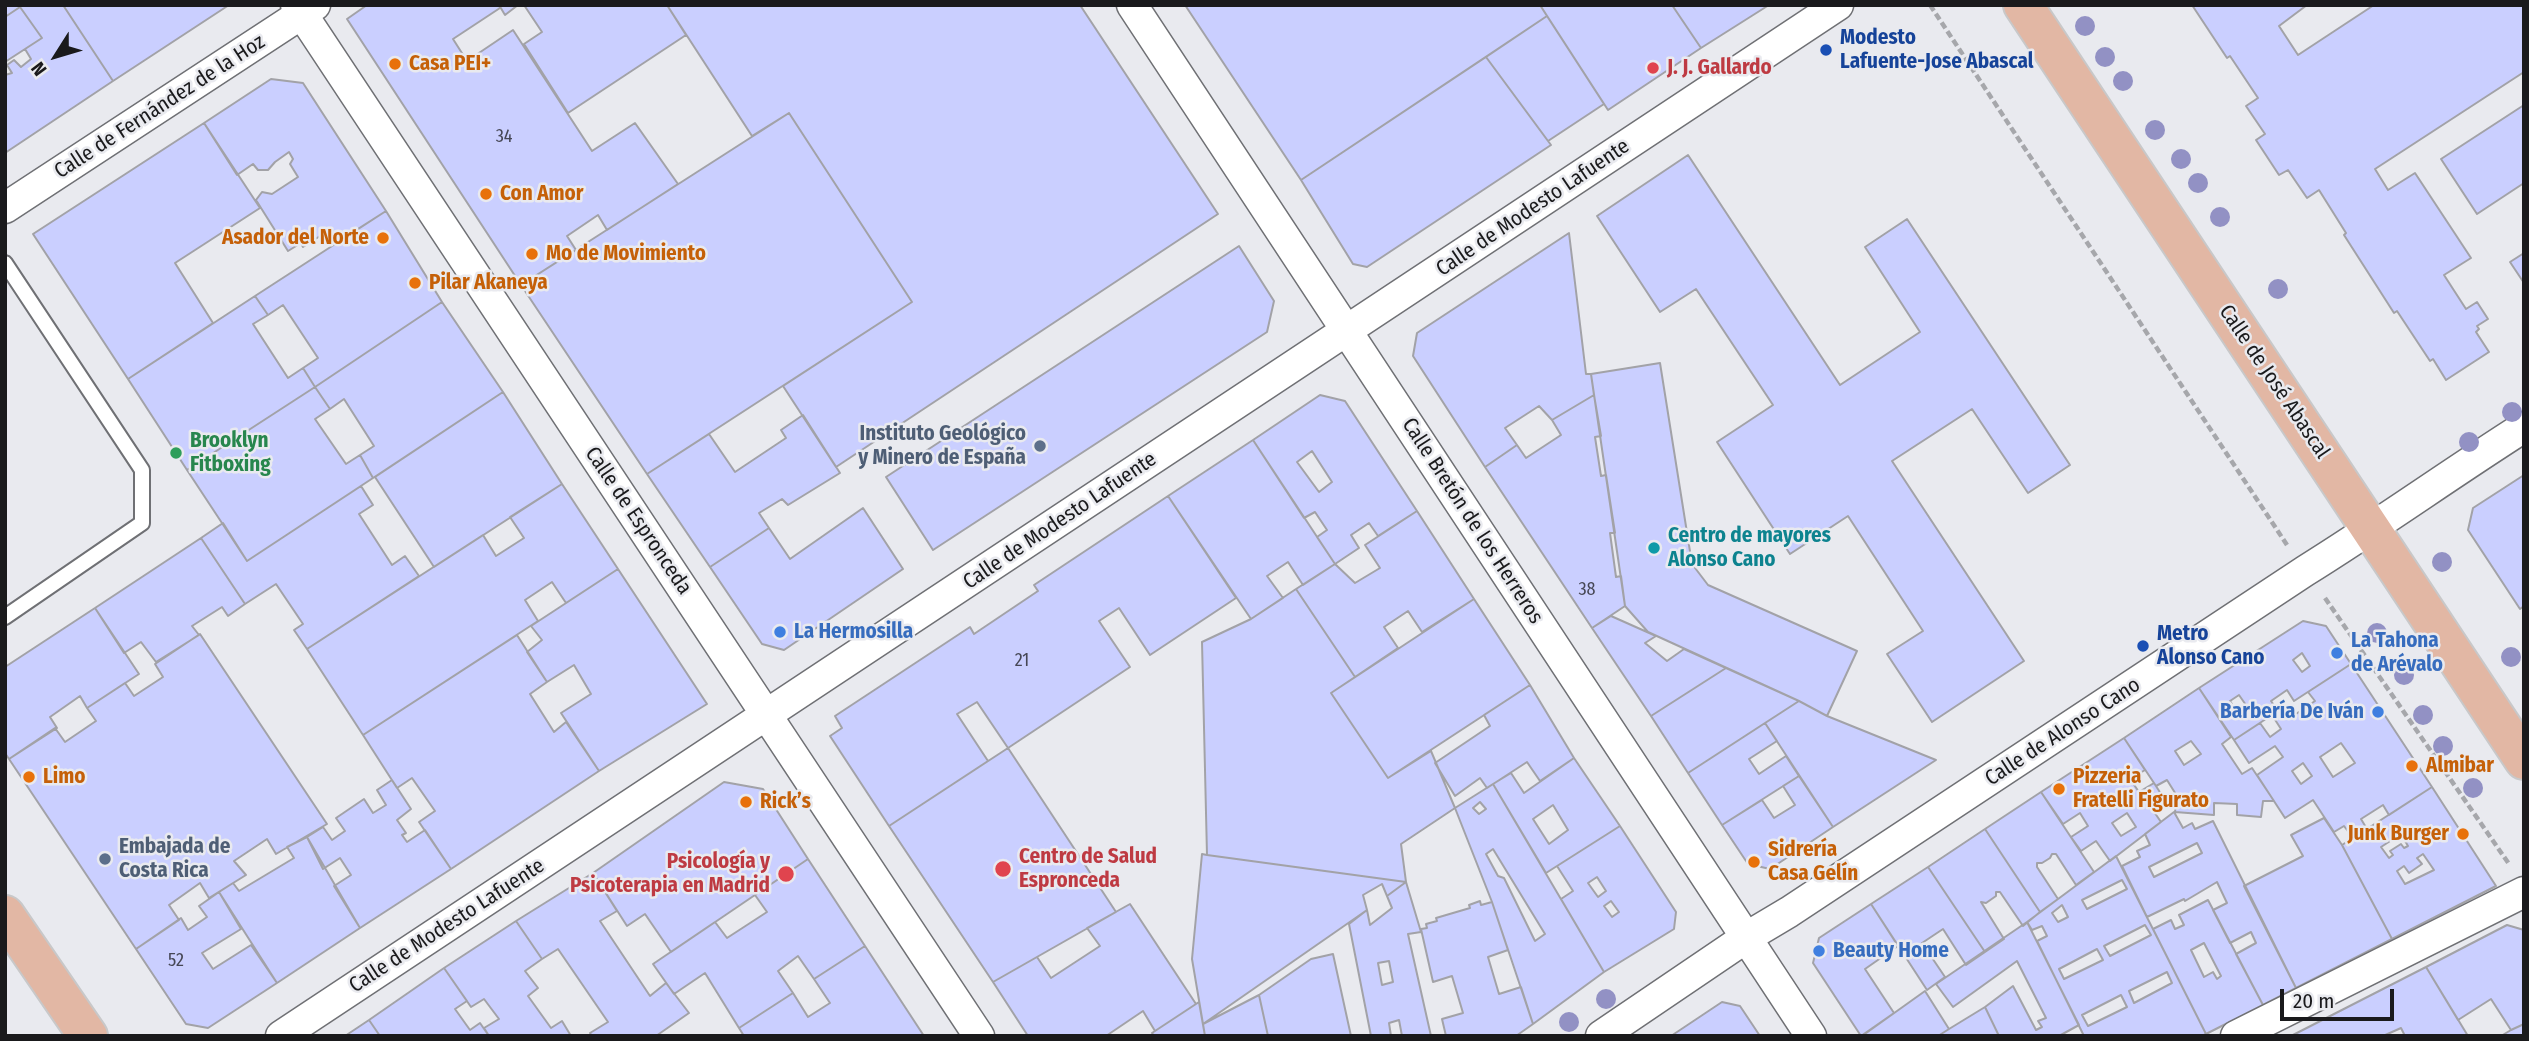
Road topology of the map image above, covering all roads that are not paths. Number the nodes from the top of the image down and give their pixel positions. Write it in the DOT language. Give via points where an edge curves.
graph roads {
  1 [pos="1132,5"];
  2 [pos="1838,5"];
  3 [pos="2023,5"];
  4 [pos="304,8"];
  5 [pos="5,208"];
  6 [pos="5,263"];
  7 [pos="1347,331"];
  8 [pos="2524,427"];
  9 [pos="2372,529"];
  10 [pos="5,617"];
  11 [pos="767,716"];
  12 [pos="2524,760"];
  13 [pos="2520,883"];
  14 [pos="5,915"];
  15 [pos="1747,937"];
  16 [pos="88,1036"];
  17 [pos="281,1036"];
  18 [pos="979,1036"];
  19 [pos="1601,1036"];
  20 [pos="1811,1036"];
  21 [pos="2236,1036"];
  1 -- 7 [label="street, Calle Bretón de los Herreros"];
  2 -- 7 [label="street, Calle de Modesto Lafuente"];
  3 -- 9 [label="main road, Calle de José Abascal"];
  4 -- 5 [label="street, Calle de Fernández de la Hoz"];
  4 -- 11 [label="street, Calle de Espronceda"];
  6 -- 10 [label="lane" via="142,470 142,523"];
  7 -- 11 [label="street, Calle de Modesto Lafuente"];
  7 -- 15 [label="street, Calle Bretón de los Herreros"];
  8 -- 9 [label="street, Calle de Alonso Cano"];
  9 -- 12 [label="main road, Calle de José Abascal"];
  9 -- 15 [label="street, Calle de Alonso Cano"];
  11 -- 17 [label="street, Calle de Modesto Lafuente"];
  11 -- 18 [label="street, Calle de Espronceda"];
  13 -- 21 [label="street"];
  14 -- 16 [label="main road"];
  15 -- 19 [label="street, Calle de Alonso Cano"];
  15 -- 20 [label="street, Calle Bretón de los Herreros"];
}
